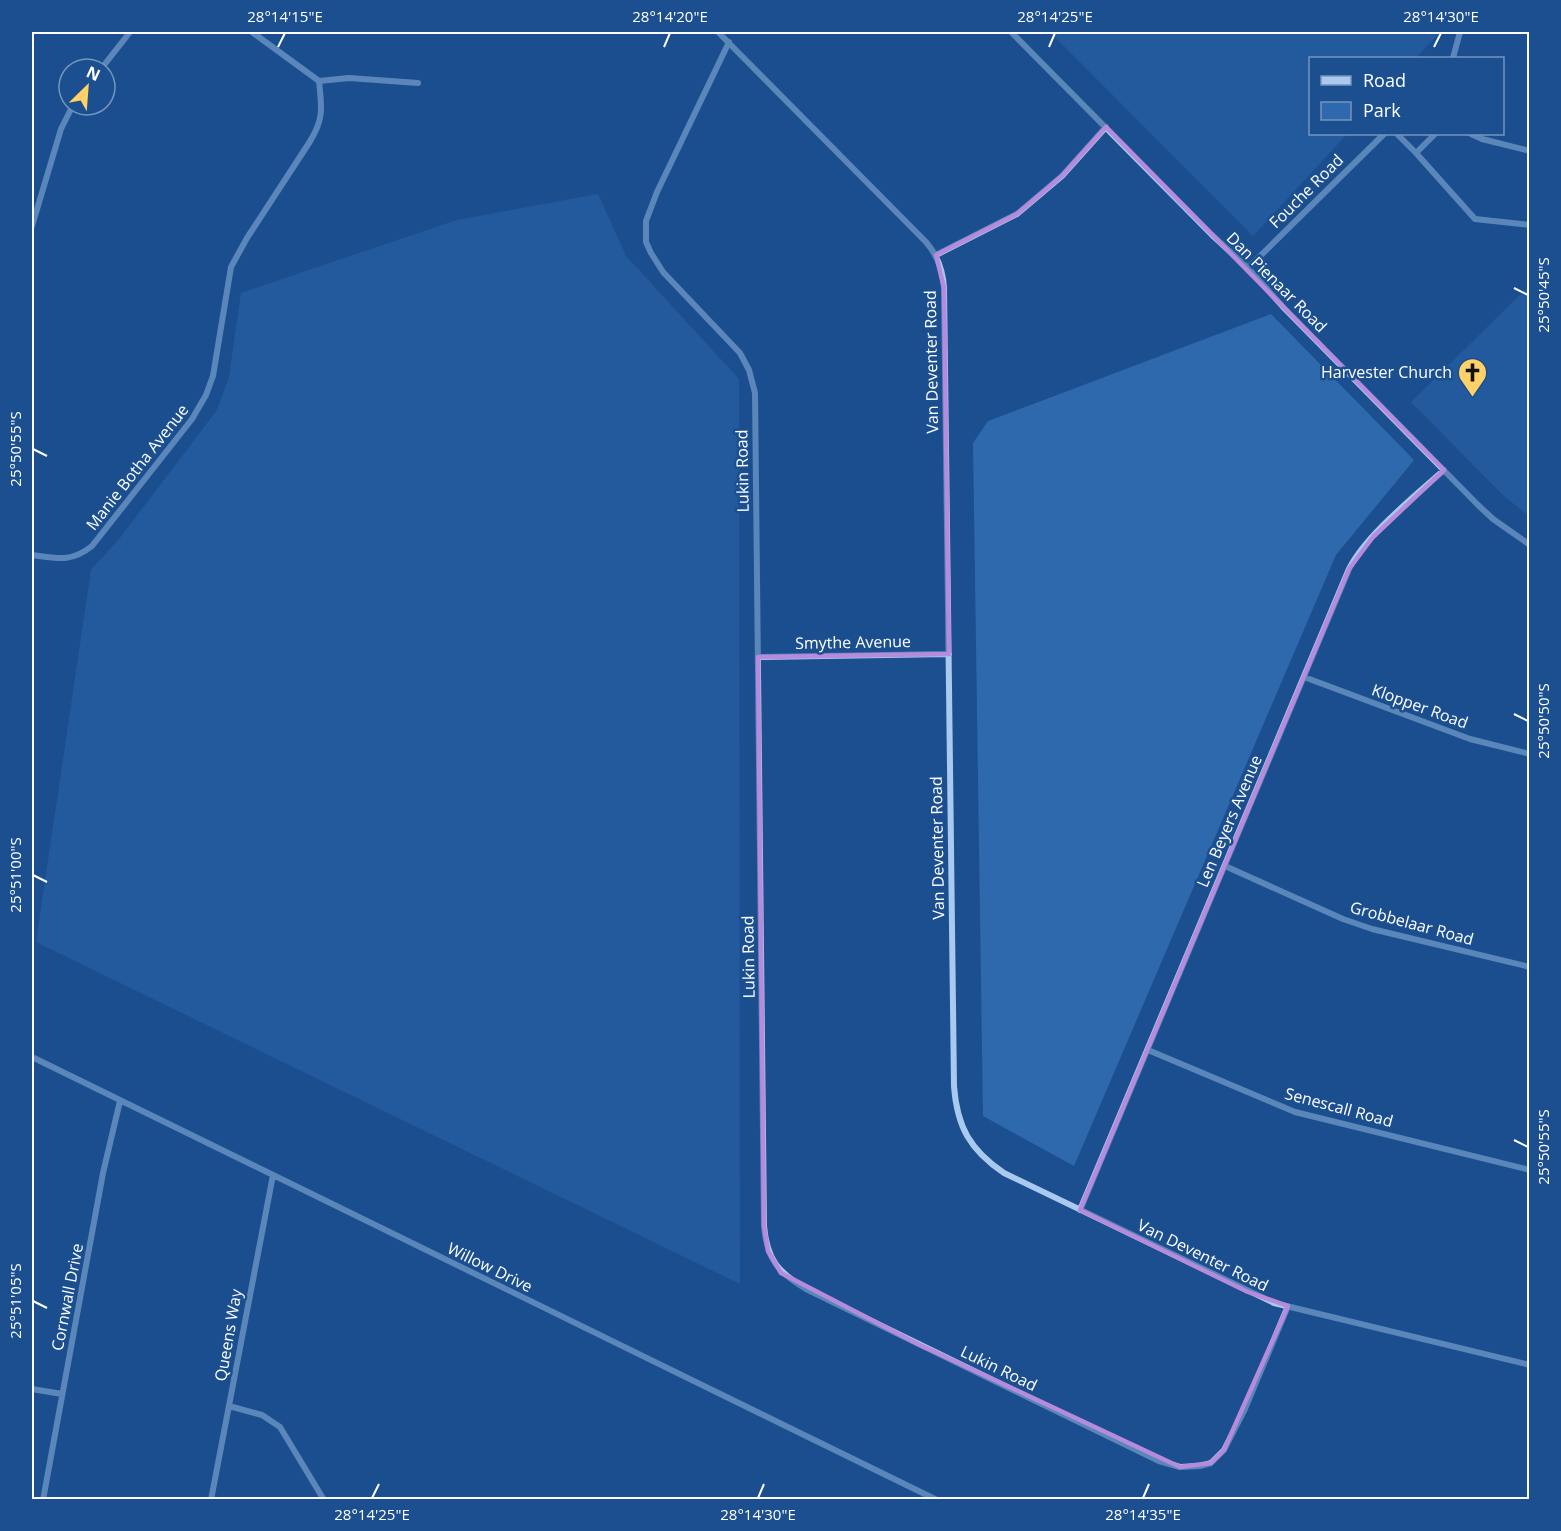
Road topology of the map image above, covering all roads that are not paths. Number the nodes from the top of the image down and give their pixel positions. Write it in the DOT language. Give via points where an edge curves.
graph roads {
  1 [pos="130,32"];
  2 [pos="252,32"];
  3 [pos="718,32"];
  4 [pos="1011,32"];
  5 [pos="1460,32"];
  6 [pos="729,42"];
  7 [pos="110,57"];
  8 [pos="1453,57"];
  9 [pos="319,81"];
  10 [pos="418,83"];
  11 [pos="67,117"];
  12 [pos="1106,128"];
  13 [pos="1383,135"];
  14 [pos="1399,135"];
  15 [pos="1434,135"];
  16 [pos="1473,135"];
  17 [pos="1530,151"];
  18 [pos="1416,153"];
  19 [pos="1530,225"];
  20 [pos="32,226"];
  21 [pos="936,255"];
  22 [pos="1248,268"];
  23 [pos="1444,470"];
  24 [pos="1530,545"];
  25 [pos="32,555"];
  26 [pos="949,654"];
  27 [pos="758,657"];
  28 [pos="1304,677"];
  29 [pos="1530,754"];
  30 [pos="1225,866"];
  31 [pos="1530,967"];
  32 [pos="1148,1050"];
  33 [pos="32,1057"];
  34 [pos="120,1101"];
  35 [pos="1530,1170"];
  36 [pos="273,1175"];
  37 [pos="1080,1210"];
  38 [pos="1288,1306"];
  39 [pos="1530,1365"];
  40 [pos="32,1389"];
  41 [pos="62,1394"];
  42 [pos="229,1406"];
  43 [pos="43,1500"];
  44 [pos="211,1500"];
  45 [pos="324,1500"];
  46 [pos="937,1500"];
  1 -- 7 [label="street"];
  2 -- 9 [label="street"];
  3 -- 6 [label="street, Van Deventer Road"];
  4 -- 12 [label="street, Dan Pienaar Road"];
  5 -- 8 [label="street"];
  6 -- 21 [label="street, Van Deventer Road"];
  6 -- 27 [label="street, Lukin Road" via="657,192 645,230 646,242 657,264 737,349 752,377"];
  9 -- 10 [label="street" via="349,78"];
  9 -- 25 [label="street, Manie Botha Avenue" via="322,113 318,129 231,267 215,367 197,411 92,546 70,558"];
  11 -- 20 [label="street"];
  12 -- 21 [label="street" via="1062,176 1017,214"];
  12 -- 22 [label="street, Dan Pienaar Road"];
  13 -- 22 [label="street, Fouche Road"];
  14 -- 18 [label="street"];
  15 -- 18 [label="street"];
  16 -- 17 [label="street"];
  18 -- 19 [label="street" via="1475,219"];
  21 -- 26 [label="street, Van Deventer Road" via="944,288"];
  22 -- 23 [label="street, Dan Pienaar Road"];
  23 -- 24 [label="street, Dan Pienaar Road" via="1493,519"];
  23 -- 28 [label="street, Len Beyers Avenue" via="1354,560"];
  26 -- 27 [label="street, Smythe Avenue"];
  26 -- 37 [label="street, Van Deventer Road" via="954,1086 958,1118 965,1134 988,1162"];
  27 -- 38 [label="street, Lukin Road" via="764,1226 768,1251 776,1267 806,1289 1159,1461 1180,1467 1211,1463 1224,1450"];
  28 -- 29 [label="street, Klopper Road" via="1470,739"];
  28 -- 30 [label="street, Len Beyers Avenue"];
  30 -- 31 [label="street, Grobbelaar Road" via="1372,929"];
  30 -- 32 [label="street, Len Beyers Avenue"];
  32 -- 35 [label="street, Senescall Road" via="1295,1112"];
  32 -- 37 [label="street, Len Beyers Avenue"];
  33 -- 34 [label="street, Willow Drive"];
  34 -- 36 [label="street, Willow Drive"];
  34 -- 41 [label="street, Cornwall Drive"];
  36 -- 42 [label="street, Queens Way"];
  36 -- 46 [label="street, Willow Drive"];
  37 -- 38 [label="street, Van Deventer Road" via="1248,1292"];
  38 -- 39 [label="street, Van Deventer Road"];
  40 -- 41 [label="street"];
  41 -- 43 [label="street, Cornwall Drive"];
  42 -- 44 [label="street, Queens Way"];
  42 -- 45 [label="street" via="262,1416 280,1427"];
}
